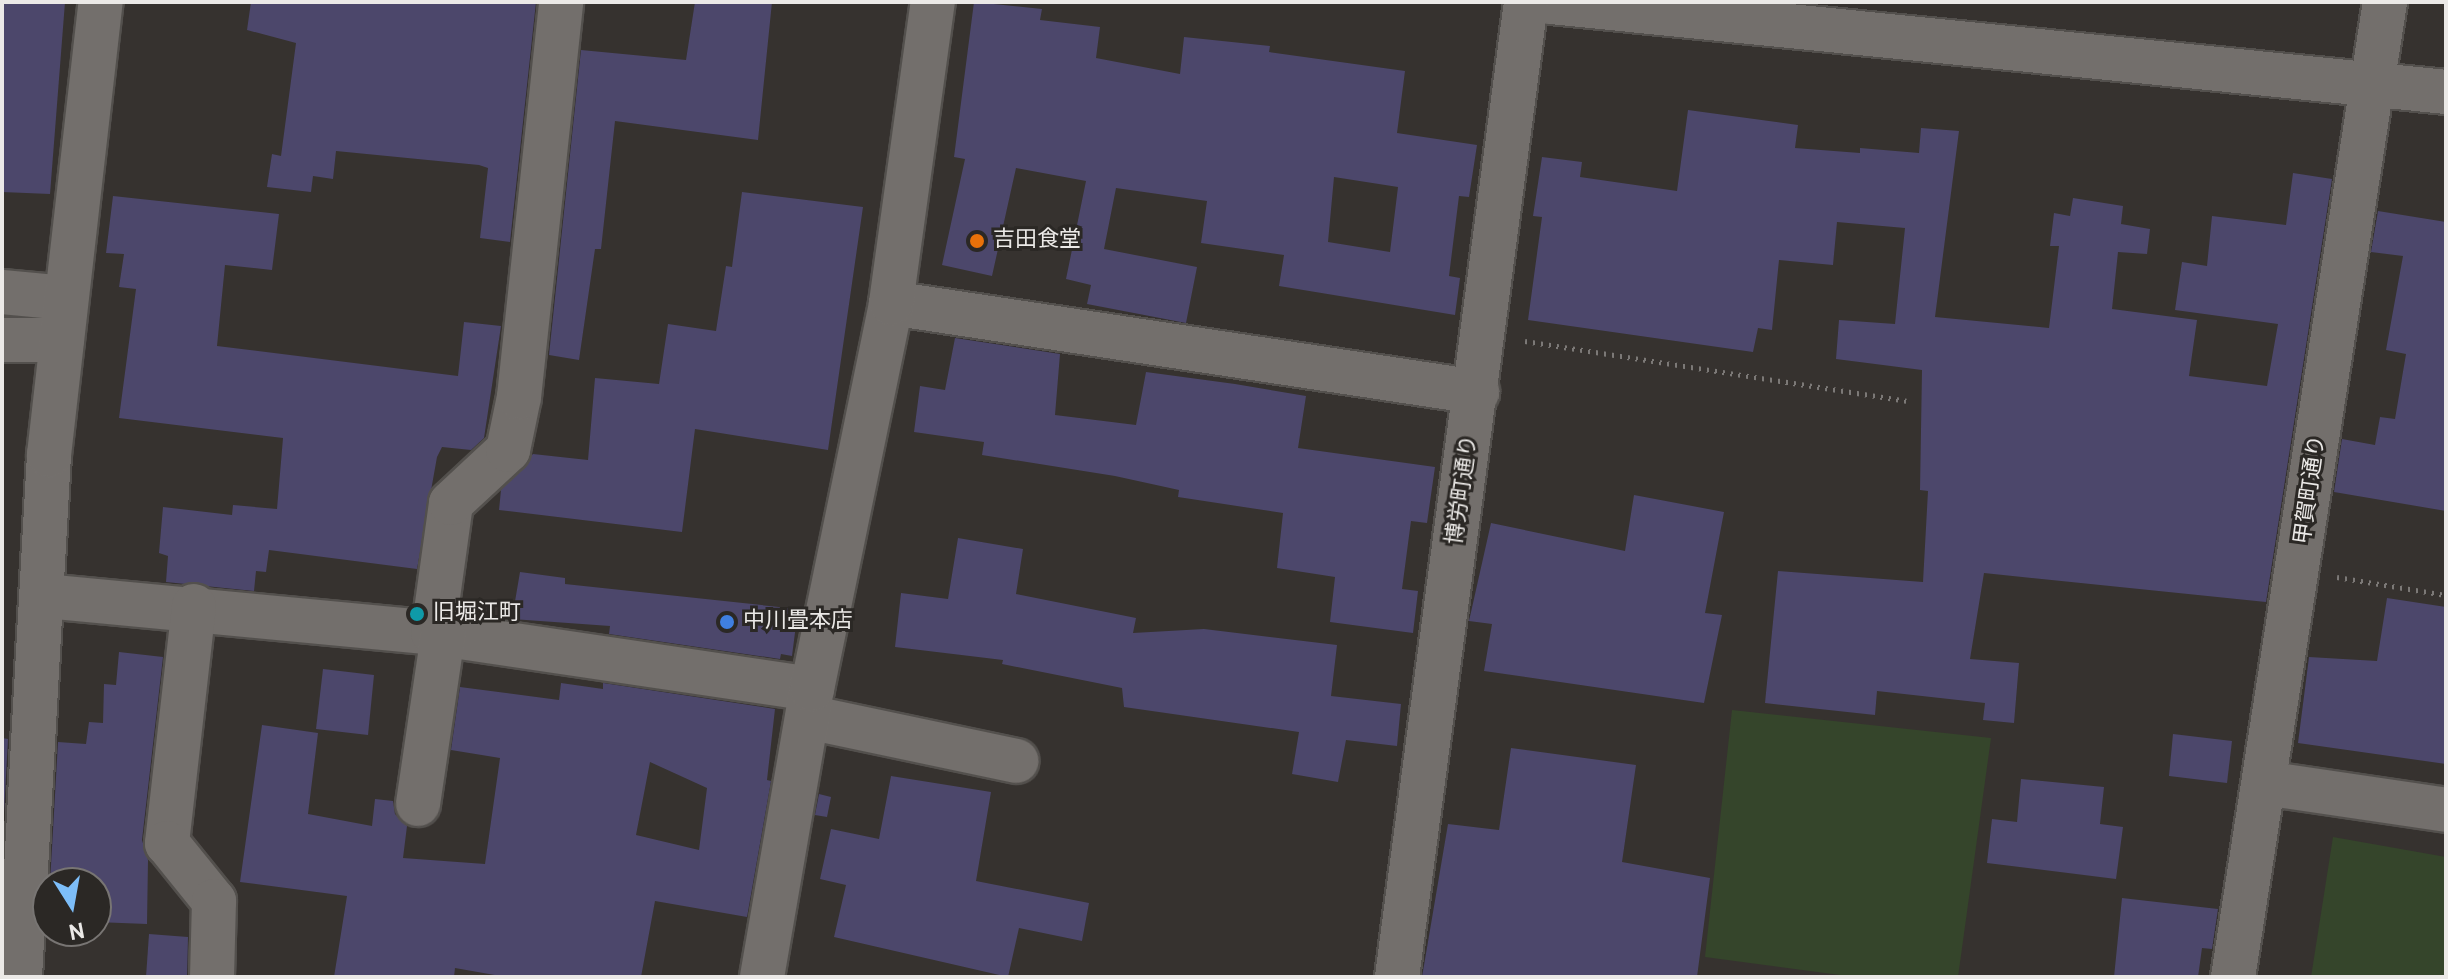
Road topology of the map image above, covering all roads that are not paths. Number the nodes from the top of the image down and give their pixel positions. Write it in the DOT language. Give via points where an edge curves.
graph roads {
  1 [pos="101,2"];
  2 [pos="561,2"];
  3 [pos="933,2"];
  4 [pos="1526,2"];
  5 [pos="1551,2"];
  6 [pos="2385,2"];
  7 [pos="2373,86"];
  8 [pos="2446,92"];
  9 [pos="2,292"];
  10 [pos="891,303"];
  11 [pos="64,319"];
  12 [pos="2,340"];
  13 [pos="1477,392"];
  14 [pos="44,596"];
  15 [pos="194,606"];
  16 [pos="438,633"];
  17 [pos="20,667"];
  18 [pos="810,703"];
  19 [pos="1016,761"];
  20 [pos="2264,783"];
  21 [pos="418,804"];
  22 [pos="2446,810"];
  23 [pos="20,977"];
  24 [pos="212,977"];
  25 [pos="762,977"];
  26 [pos="1397,977"];
  27 [pos="2233,977"];
  1 -- 11 [label="street"];
  2 -- 16 [label="street" via="519,397 508,450 451,503"];
  3 -- 10 [label="street"];
  4 -- 13 [label="street, 博労町通り"];
  5 -- 7 [label="street"];
  6 -- 7 [label="street, 甲賀町通り"];
  7 -- 8 [label="street"];
  7 -- 20 [label="street, 甲賀町通り"];
  9 -- 11 [label="street"];
  10 -- 13 [label="street"];
  10 -- 18 [label="street"];
  11 -- 12 [label="street"];
  11 -- 14 [label="street" via="49,455"];
  13 -- 26 [label="street, 博労町通り"];
  14 -- 15 [label="street"];
  14 -- 17 [label="street"];
  15 -- 16 [label="street"];
  15 -- 24 [label="street" via="167,843 214,901"];
  16 -- 18 [label="street"];
  16 -- 21 [label="street"];
  17 -- 23 [label="street"];
  18 -- 19 [label="street"];
  18 -- 25 [label="street"];
  20 -- 22 [label="street"];
  20 -- 27 [label="street, 甲賀町通り"];
}
